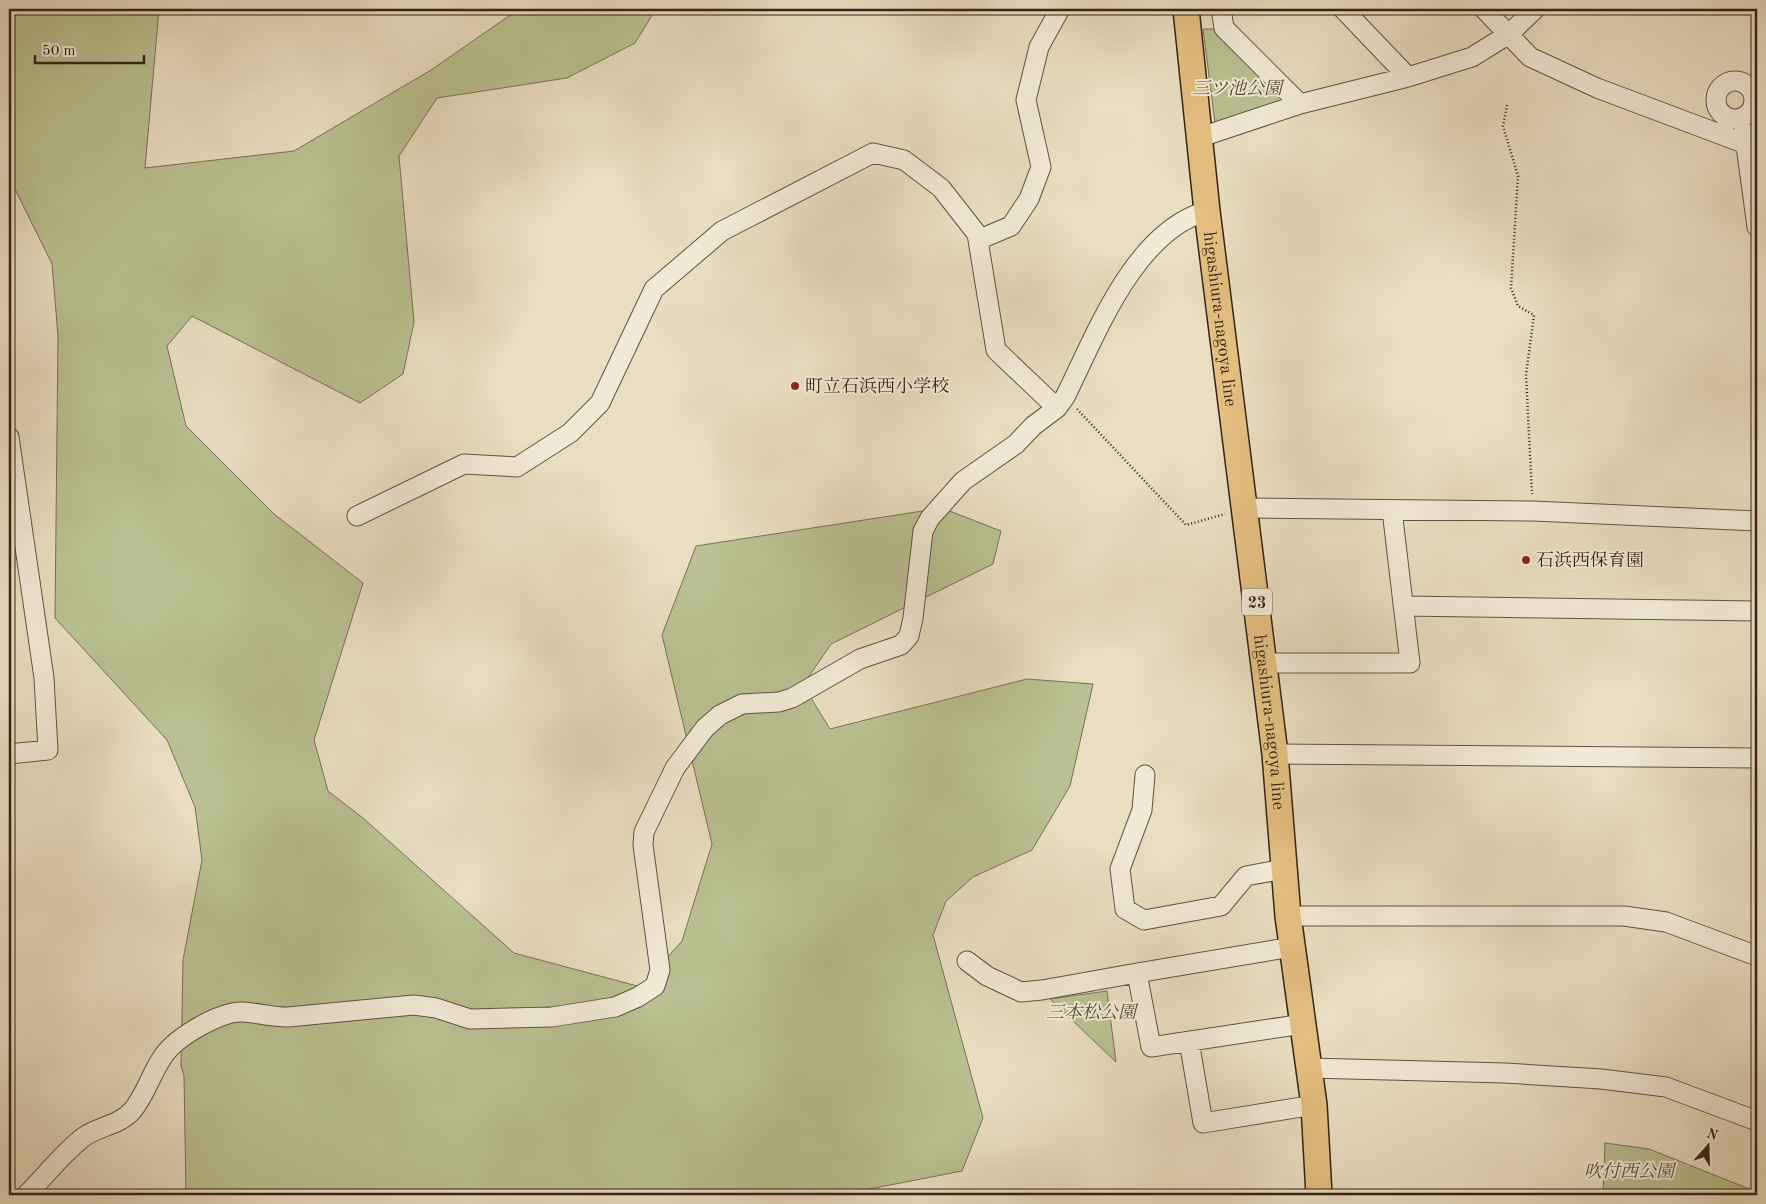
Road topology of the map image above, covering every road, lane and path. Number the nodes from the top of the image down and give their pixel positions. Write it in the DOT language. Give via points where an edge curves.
graph roads {
  1 [pos="1060,9"];
  2 [pos="1186,9"];
  3 [pos="1221,9"];
  4 [pos="1343,9"];
  5 [pos="1484,9"];
  6 [pos="1535,9"];
  7 [pos="1509,34"];
  8 [pos="1408,77"];
  9 [pos="1300,104"];
  10 [pos="1507,105"];
  11 [pos="1742,118"];
  12 [pos="1201,137"];
  13 [pos="1746,144"];
  14 [pos="1754,185"];
  15 [pos="1207,211"];
  16 [pos="1757,227"];
  17 [pos="978,240"];
  18 [pos="1061,403"];
  19 [pos="9,437"];
  20 [pos="1246,508"];
  21 [pos="1392,510"];
  22 [pos="1533,511"];
  23 [pos="357,516"];
  24 [pos="1757,521"];
  25 [pos="1403,606"];
  26 [pos="1757,610"];
  27 [pos="1264,663"];
  28 [pos="9,754"];
  29 [pos="1275,754"];
  30 [pos="1757,758"];
  31 [pos="1145,775"];
  32 [pos="1284,870"];
  33 [pos="1288,916"];
  34 [pos="1292,946"];
  35 [pos="1757,956"];
  36 [pos="967,961"];
  37 [pos="1137,973"];
  38 [pos="1303,1024"];
  39 [pos="1189,1042"];
  40 [pos="1309,1068"];
  41 [pos="1314,1105"];
  42 [pos="1757,1121"];
  43 [pos="26,1195"];
  44 [pos="1319,1195"];
  1 -- 17 [label="street" via="1039,47 1026,100 1041,167 1029,199 1011,226"];
  2 -- 12 [label="main road, higashiura-nagoya line / 23"];
  3 -- 9 [label="street" via="1224,28"];
  4 -- 8 [label="street"];
  5 -- 7 [label="street"];
  6 -- 7 [label="street"];
  7 -- 8 [label="street" via="1472,57"];
  7 -- 13 [label="street" via="1530,57 1597,88"];
  8 -- 9 [label="street"];
  9 -- 12 [label="street"];
  10 -- 22 [label="path" via="1503,126 1518,176 1511,288 1518,306 1534,315 1526,375"];
  11 -- 13 [label="street"];
  12 -- 15 [label="main road, higashiura-nagoya line / 23"];
  13 -- 14 [label="street"];
  14 -- 16 [label="street"];
  15 -- 18 [label="street" via="1190,216 1153,244 1114,298"];
  15 -- 20 [label="main road, higashiura-nagoya line / 23"];
  17 -- 18 [label="street" via="996,350"];
  17 -- 23 [label="street" via="977,234 941,188 904,160 873,153 722,231 654,289 600,402 570,433 517,467 464,464"];
  18 -- 20 [label="path" via="1186,525"];
  18 -- 43 [label="street" via="1016,444 963,481 930,518 923,531 913,618 908,636 901,645 860,659 792,698 742,704 720,715 705,728 675,768 644,832 660,970 655,986 615,1007 552,1017 470,1019 414,1005 288,1017 242,1012 226,1014 171,1047 162,1056 132,1111 113,1125 84,1137"];
  19 -- 28 [label="street" via="44,678 48,750"];
  20 -- 21 [label="street"];
  20 -- 27 [label="main road, higashiura-nagoya line / 23"];
  21 -- 22 [label="street"];
  21 -- 25 [label="street"];
  22 -- 24 [label="street"];
  25 -- 26 [label="street"];
  25 -- 27 [label="street" via="1410,663"];
  27 -- 29 [label="main road, higashiura-nagoya line / 23"];
  29 -- 30 [label="street"];
  29 -- 32 [label="main road, higashiura-nagoya line / 23"];
  31 -- 32 [label="street" via="1142,810 1120,869 1125,909 1134,916 1144,920 1221,906 1246,876"];
  32 -- 33 [label="main road, higashiura-nagoya line / 23"];
  33 -- 34 [label="main road, higashiura-nagoya line / 23"];
  33 -- 35 [label="street" via="1624,916 1666,922"];
  34 -- 37 [label="street"];
  34 -- 38 [label="main road, higashiura-nagoya line / 23"];
  36 -- 37 [label="street" via="987,976 1021,992"];
  37 -- 39 [label="street" via="1151,1047"];
  38 -- 39 [label="street"];
  38 -- 40 [label="main road, higashiura-nagoya line / 23"];
  39 -- 41 [label="street" via="1204,1122"];
  40 -- 41 [label="main road, higashiura-nagoya line / 23"];
  40 -- 42 [label="street" via="1505,1073 1609,1080 1666,1087"];
  41 -- 44 [label="main road, higashiura-nagoya line / 23"];
}
